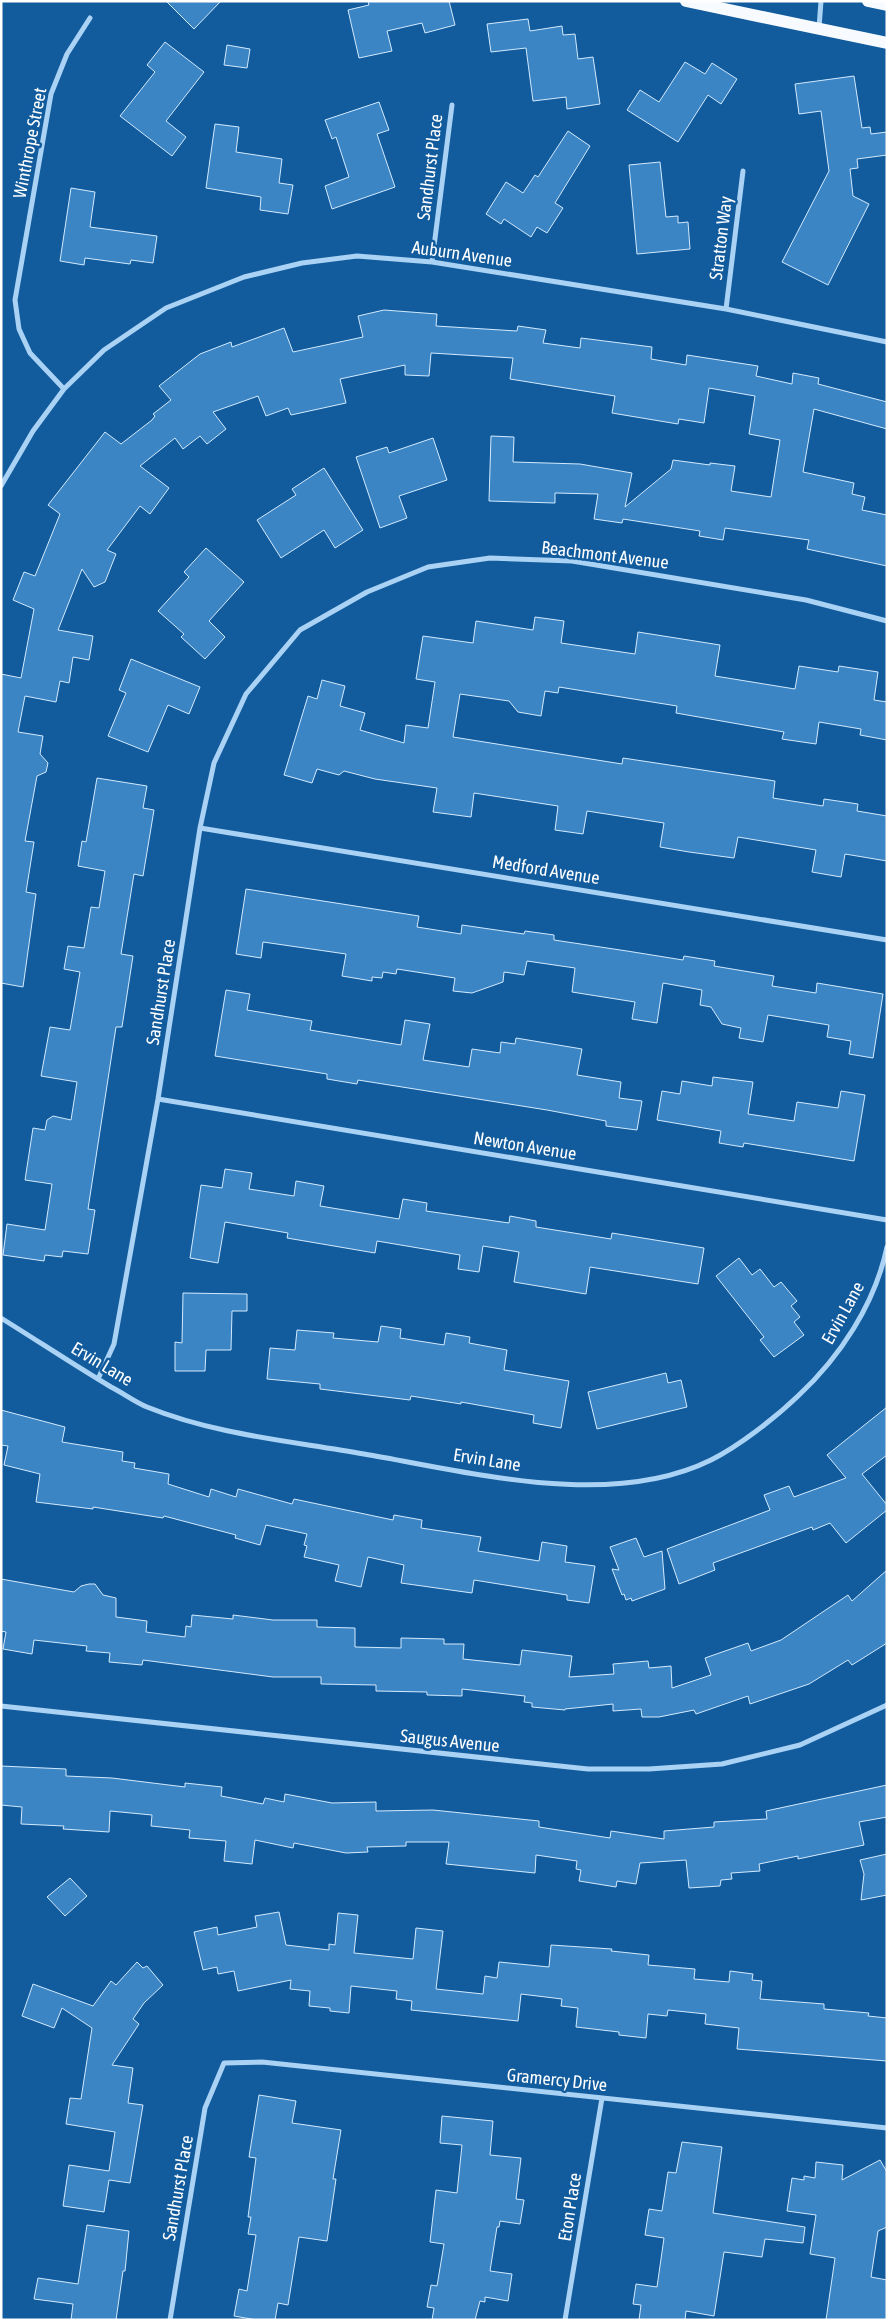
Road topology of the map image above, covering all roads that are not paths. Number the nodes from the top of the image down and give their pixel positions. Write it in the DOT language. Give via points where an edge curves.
graph roads {
  1 [pos="686,1"];
  2 [pos="821,1"];
  3 [pos="868,1"];
  4 [pos="887,5"];
  5 [pos="90,18"];
  6 [pos="819,28"];
  7 [pos="887,43"];
  8 [pos="452,105"];
  9 [pos="743,171"];
  10 [pos="432,262"];
  11 [pos="726,309"];
  12 [pos="887,342"];
  13 [pos="64,389"];
  14 [pos="1,486"];
  15 [pos="887,621"];
  16 [pos="300,630"];
  17 [pos="200,828"];
  18 [pos="887,940"];
  19 [pos="158,1098"];
  20 [pos="887,1220"];
  21 [pos="887,1247"];
  22 [pos="1,1318"];
  23 [pos="98,1379"];
  24 [pos="887,1705"];
  25 [pos="1,1706"];
  26 [pos="224,2063"];
  27 [pos="602,2098"];
  28 [pos="887,2128"];
  29 [pos="170,2320"];
  30 [pos="565,2320"];
  1 -- 6 [label="main road"];
  2 -- 6 [label="street"];
  3 -- 4 [label="main road"];
  5 -- 13 [label="street, Winthrope Street" via="67,54 51,94 15,300 19,329 30,353"];
  6 -- 7 [label="main road"];
  8 -- 10 [label="street, Sandhurst Place"];
  9 -- 11 [label="street, Stratton Way"];
  10 -- 11 [label="street, Auburn Avenue"];
  10 -- 13 [label="street, Auburn Avenue" via="357,256 302,262 244,277 166,308 104,350"];
  11 -- 12 [label="street, Auburn Avenue"];
  13 -- 14 [label="street" via="33,431"];
  15 -- 16 [label="street, Beachmont Avenue" via="806,600 582,563 490,558 428,567 367,592"];
  16 -- 17 [label="street, Sandhurst Place" via="246,694 214,763"];
  17 -- 18 [label="street, Medford Avenue"];
  17 -- 19 [label="street, Sandhurst Place"];
  19 -- 20 [label="street, Newton Avenue"];
  19 -- 23 [label="street, Sandhurst Place" via="114,1344"];
  21 -- 23 [label="street, Ervin Lane" via="870,1297 844,1345 813,1383 786,1409 711,1460 665,1476 603,1486 523,1481 208,1427 146,1406"];
  22 -- 23 [label="street, Ervin Lane"];
  24 -- 25 [label="street, Saugus Avenue" via="800,1745 722,1764 649,1769 588,1769"];
  26 -- 27 [label="street, Gramercy Drive" via="262,2062"];
  26 -- 29 [label="street, Sandhurst Place" via="205,2108"];
  27 -- 28 [label="street, Gramercy Drive"];
  27 -- 30 [label="street, Eton Place"];
}
